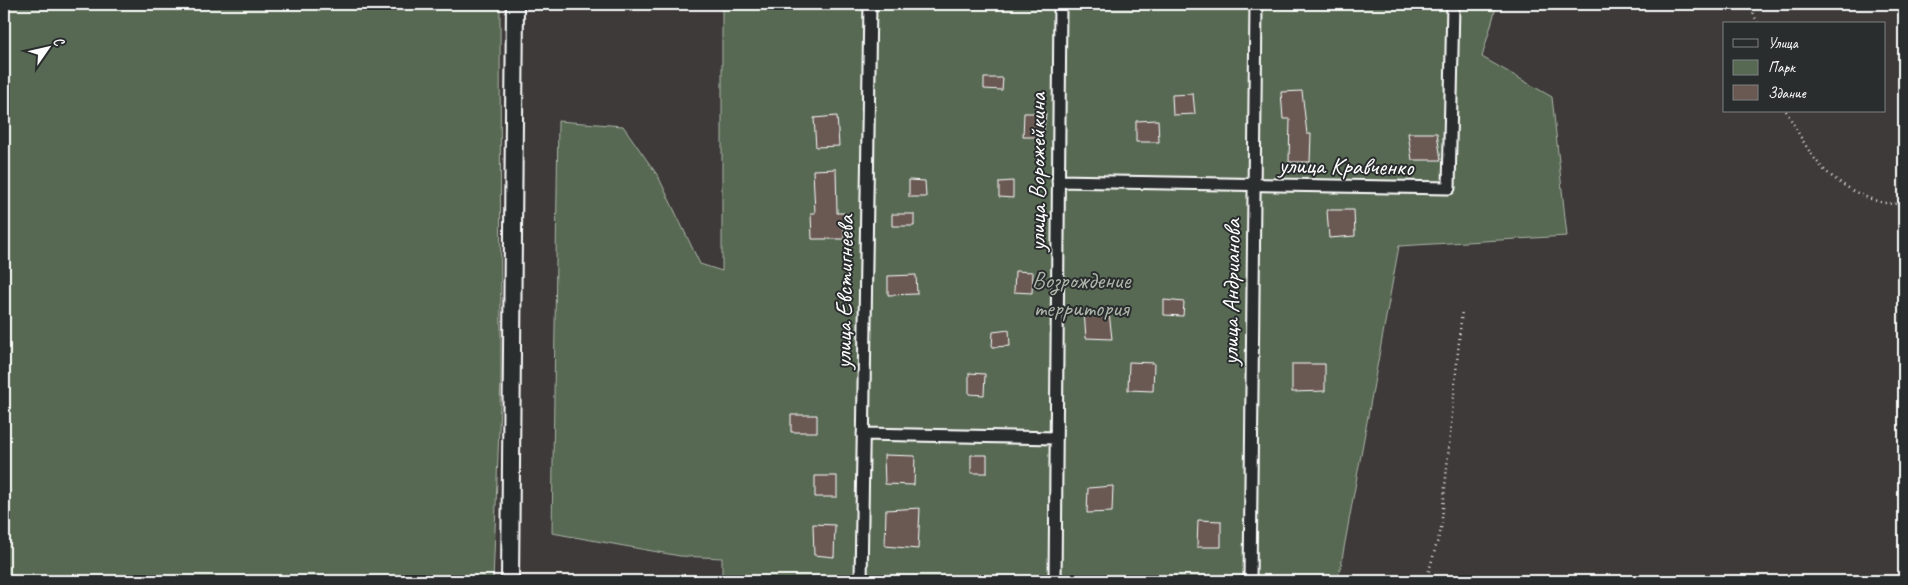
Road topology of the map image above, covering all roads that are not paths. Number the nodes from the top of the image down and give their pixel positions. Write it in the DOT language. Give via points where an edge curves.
graph roads {
  1 [pos="515,4"];
  2 [pos="870,4"];
  3 [pos="1060,4"];
  4 [pos="1256,4"];
  5 [pos="1453,4"];
  6 [pos="1058,181"];
  7 [pos="1254,185"];
  8 [pos="863,434"];
  9 [pos="1056,438"];
  10 [pos="510,581"];
  11 [pos="861,581"];
  12 [pos="1055,581"];
  13 [pos="1250,581"];
  1 -- 10 [label="main road"];
  2 -- 8 [label="street, улица Евстигнеева"];
  3 -- 6 [label="street, улица Ворожейкина"];
  4 -- 7 [label="street, улица Андрианова"];
  5 -- 7 [label="street, улица Кравченко" via="1449,188"];
  6 -- 7 [label="street, улица Кравченко"];
  6 -- 9 [label="street, улица Ворожейкина"];
  7 -- 13 [label="street, улица Андрианова"];
  8 -- 9 [label="street"];
  8 -- 11 [label="street, улица Евстигнеева"];
  9 -- 12 [label="street, улица Ворожейкина"];
}
